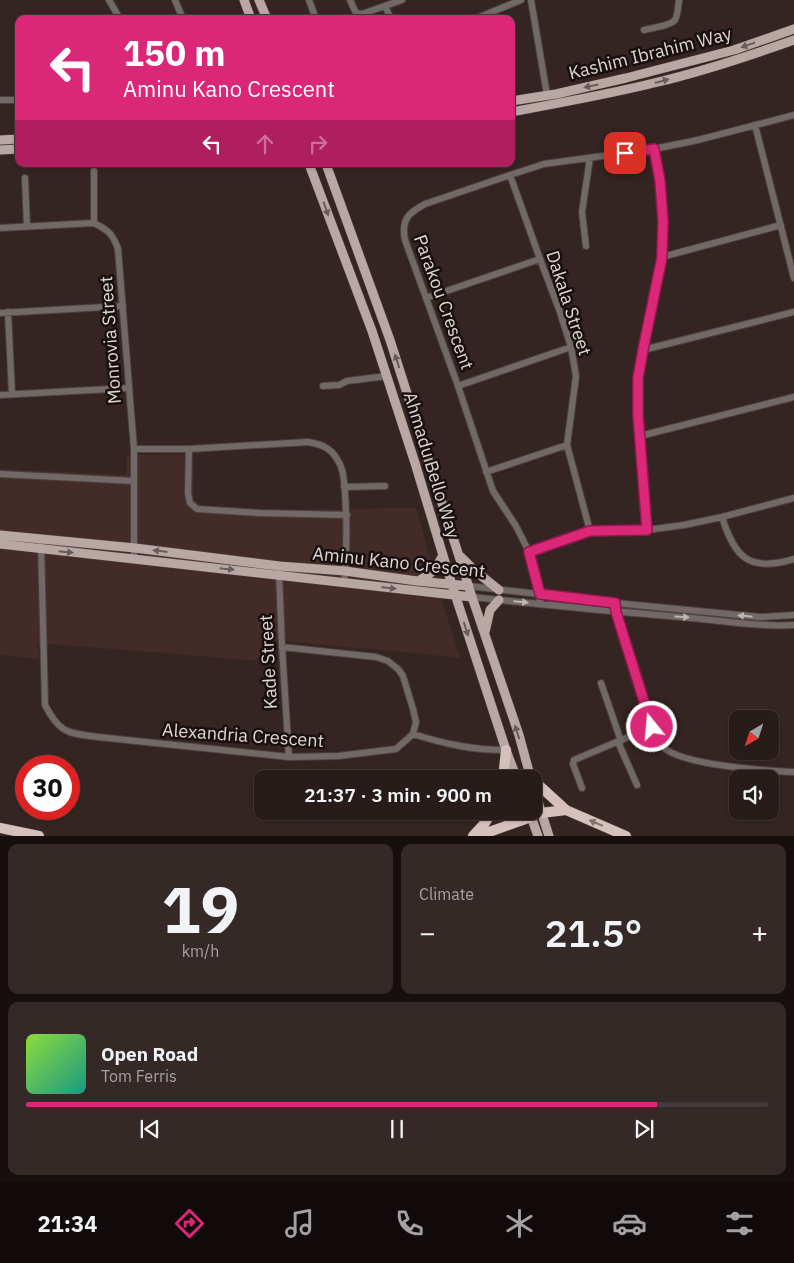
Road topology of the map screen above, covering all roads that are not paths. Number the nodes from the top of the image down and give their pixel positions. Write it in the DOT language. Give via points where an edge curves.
graph roads {
  1 [pos="109,0"];
  2 [pos="175,0"];
  3 [pos="244,0"];
  4 [pos="259,0"];
  5 [pos="309,0"];
  6 [pos="350,0"];
  7 [pos="402,0"];
  8 [pos="521,0"];
  9 [pos="531,0"];
  10 [pos="679,0"];
  11 [pos="385,6"];
  12 [pos="118,15"];
  13 [pos="181,15"];
  14 [pos="250,15"];
  15 [pos="265,15"];
  16 [pos="315,15"];
  17 [pos="389,15"];
  18 [pos="485,15"];
  19 [pos="794,29"];
  20 [pos="644,30"];
  21 [pos="794,40"];
  22 [pos="547,95"];
  23 [pos="0,100"];
  24 [pos="15,100"];
  25 [pos="515,100"];
  26 [pos="515,111"];
  27 [pos="794,115"];
  28 [pos="755,125"];
  29 [pos="15,139"];
  30 [pos="0,140"];
  31 [pos="654,149"];
  32 [pos="0,150"];
  33 [pos="15,150"];
  34 [pos="590,158"];
  35 [pos="310,167"];
  36 [pos="327,167"];
  37 [pos="94,171"];
  38 [pos="510,174"];
  39 [pos="25,178"];
  40 [pos="94,223"];
  41 [pos="781,226"];
  42 [pos="27,227"];
  43 [pos="0,228"];
  44 [pos="586,246"];
  45 [pos="662,257"];
  46 [pos="540,259"];
  47 [pos="794,278"];
  48 [pos="426,298"];
  49 [pos="123,306"];
  50 [pos="8,312"];
  51 [pos="794,312"];
  52 [pos="0,313"];
  53 [pos="572,347"];
  54 [pos="643,350"];
  55 [pos="386,376"];
  56 [pos="323,386"];
  57 [pos="458,386"];
  58 [pos="129,388"];
  59 [pos="12,394"];
  60 [pos="0,395"];
  61 [pos="794,397"];
  62 [pos="640,436"];
  63 [pos="567,445"];
  64 [pos="134,449"];
  65 [pos="189,449"];
  66 [pos="486,472"];
  67 [pos="0,474"];
  68 [pos="134,481"];
  69 [pos="385,486"];
  70 [pos="344,487"];
  71 [pos="794,498"];
  72 [pos="347,516"];
  73 [pos="722,517"];
  74 [pos="647,530"];
  75 [pos="590,531"];
  76 [pos="0,534"];
  77 [pos="40,538"];
  78 [pos="0,544"];
  79 [pos="134,548"];
  80 [pos="40,549"];
  81 [pos="529,552"];
  82 [pos="459,554"];
  83 [pos="443,555"];
  84 [pos="134,559"];
  85 [pos="794,559"];
  86 [pos="279,571"];
  87 [pos="345,571"];
  88 [pos="418,582"];
  89 [pos="344,583"];
  90 [pos="452,585"];
  91 [pos="469,586"];
  92 [pos="499,590"];
  93 [pos="446,594"];
  94 [pos="540,594"];
  95 [pos="455,595"];
  96 [pos="472,597"];
  97 [pos="498,600"];
  98 [pos="615,603"];
  99 [pos="542,604"];
  100 [pos="459,606"];
  101 [pos="616,612"];
  102 [pos="794,615"];
  103 [pos="794,625"];
  104 [pos="485,635"];
  105 [pos="282,647"];
  106 [pos="601,683"];
  107 [pos="652,727"];
  108 [pos="413,734"];
  109 [pos="620,741"];
  110 [pos="506,750"];
  111 [pos="289,757"];
  112 [pos="505,770"];
  113 [pos="514,770"];
  114 [pos="529,770"];
  115 [pos="794,772"];
  116 [pos="637,785"];
  117 [pos="582,788"];
  118 [pos="542,789"];
  119 [pos="566,810"];
  120 [pos="542,813"];
  121 [pos="487,820"];
  122 [pos="519,820"];
  123 [pos="535,820"];
  124 [pos="538,820"];
  125 [pos="0,828"];
  126 [pos="39,836"];
  127 [pos="473,836"];
  128 [pos="478,836"];
  129 [pos="538,836"];
  130 [pos="549,836"];
  131 [pos="626,836"];
  1 -- 12 [label="street"];
  2 -- 13 [label="street"];
  3 -- 14 [label="main road"];
  4 -- 15 [label="main road"];
  5 -- 16 [label="street"];
  6 -- 11 [label="street" via="356,13"];
  7 -- 11 [label="street"];
  8 -- 18 [label="street"];
  9 -- 22 [label="street"];
  10 -- 20 [label="street" via="675,20"];
  11 -- 17 [label="street"];
  19 -- 22 [label="main road, Kashim Ibrahim Way, one-way" via="734,50"];
  26 -- 21 [label="main road, Kashim Ibrahim Way, one-way" via="659,82"];
  22 -- 25 [label="main road, Kashim Ibrahim Way"];
  23 -- 24 [label="street"];
  27 -- 28 [label="street, Parakou Crescent"];
  28 -- 31 [label="street, Parakou Crescent"];
  28 -- 41 [label="street"];
  29 -- 30 [label="main road"];
  31 -- 34 [label="street, Parakou Crescent"];
  31 -- 45 [label="street" via="663,221"];
  32 -- 33 [label="main road"];
  34 -- 38 [label="street, Parakou Crescent" via="544,164"];
  34 -- 44 [label="street" via="582,212"];
  35 -- 55 [label="main road, Ahmadu Bello Way, one-way"];
  82 -- 36 [label="main road, Ahmadu Bello Way, one-way" via="390,340"];
  37 -- 40 [label="street"];
  38 -- 46 [label="street, Dakala Street"];
  38 -- 48 [label="street, Parakou Crescent" via="425,204 414,209 407,218 403,228 405,240"];
  39 -- 42 [label="street"];
  40 -- 42 [label="street"];
  40 -- 49 [label="street, Monrovia Street" via="114,237"];
  41 -- 45 [label="street"];
  41 -- 47 [label="street"];
  42 -- 43 [label="street"];
  45 -- 54 [label="street"];
  46 -- 48 [label="street"];
  46 -- 53 [label="street, Dakala Street"];
  48 -- 57 [label="street, Parakou Crescent"];
  49 -- 50 [label="street"];
  49 -- 58 [label="street, Monrovia Street"];
  50 -- 52 [label="street"];
  50 -- 59 [label="street"];
  51 -- 54 [label="street"];
  53 -- 57 [label="street"];
  53 -- 63 [label="street, Dakala Street" via="576,376"];
  54 -- 62 [label="street" via="638,378"];
  55 -- 56 [label="street"];
  55 -- 83 [label="main road, Ahmadu Bello Way"];
  57 -- 66 [label="street, Parakou Crescent"];
  58 -- 59 [label="street"];
  58 -- 64 [label="street, Monrovia Street"];
  59 -- 60 [label="street"];
  61 -- 62 [label="street"];
  62 -- 74 [label="street"];
  63 -- 66 [label="street"];
  63 -- 75 [label="street, Dakala Street"];
  64 -- 65 [label="street"];
  64 -- 68 [label="street, Monrovia Street"];
  65 -- 70 [label="street" via="321,444 337,458"];
  65 -- 72 [label="street" via="188,493 190,503 197,509"];
  66 -- 81 [label="street, Parakou Crescent" via="493,491"];
  67 -- 68 [label="street"];
  68 -- 79 [label="street, Monrovia Street"];
  69 -- 70 [label="street"];
  70 -- 72 [label="street"];
  71 -- 73 [label="street"];
  72 -- 87 [label="street"];
  73 -- 74 [label="street"];
  73 -- 85 [label="street" via="735,548 751,562 774,563"];
  74 -- 75 [label="street"];
  75 -- 81 [label="street"];
  76 -- 77 [label="main road, Aminu Kano Crescent"];
  77 -- 79 [label="main road, Aminu Kano Crescent"];
  77 -- 80 [label="street, Alexandria Crescent"];
  78 -- 80 [label="main road, Aminu Kano Crescent"];
  79 -- 84 [label="street, Monrovia Street"];
  86 -- 79 [label="main road, Aminu Kano Crescent, one-way"];
  80 -- 84 [label="main road, Aminu Kano Crescent, one-way"];
  80 -- 111 [label="street, Alexandria Crescent" via="46,705 59,726 73,734"];
  81 -- 94 [label="street, Parakou Crescent"];
  82 -- 91 [label="main road, Ahmadu Bello Way"];
  82 -- 92 [label="main road"];
  83 -- 88 [label="main road" via="431,574"];
  83 -- 90 [label="main road, Ahmadu Bello Way"];
  84 -- 86 [label="main road, Aminu Kano Crescent, one-way"];
  86 -- 87 [label="main road, Aminu Kano Crescent"];
  86 -- 89 [label="main road, Aminu Kano Crescent"];
  86 -- 105 [label="street, Kade Street"];
  87 -- 88 [label="main road, Aminu Kano Crescent"];
  87 -- 89 [label="street"];
  88 -- 90 [label="main road, Aminu Kano Crescent"];
  89 -- 93 [label="main road, Aminu Kano Crescent, one-way"];
  90 -- 91 [label="main road, Aminu Kano Crescent"];
  90 -- 95 [label="main road, Ahmadu Bello Way"];
  91 -- 92 [label="street, Aminu Kano Crescent"];
  91 -- 96 [label="main road, Ahmadu Bello Way"];
  92 -- 94 [label="street, Aminu Kano Crescent"];
  93 -- 95 [label="main road, Aminu Kano Crescent"];
  93 -- 100 [label="main road"];
  94 -- 98 [label="street, Aminu Kano Crescent"];
  94 -- 99 [label="street, Parakou Crescent"];
  95 -- 96 [label="main road, Aminu Kano Crescent"];
  95 -- 100 [label="main road, Ahmadu Bello Way"];
  96 -- 97 [label="street"];
  96 -- 104 [label="main road, Ahmadu Bello Way"];
  97 -- 99 [label="street, one-way"];
  97 -- 104 [label="main road" via="490,610"];
  98 -- 101 [label="street"];
  102 -- 98 [label="street, Aminu Kano Crescent, one-way" via="760,617"];
  99 -- 101 [label="street"];
  100 -- 110 [label="main road, Ahmadu Bello Way, one-way"];
  101 -- 103 [label="street, one-way"];
  101 -- 107 [label="street"];
  114 -- 104 [label="main road, Ahmadu Bello Way, one-way"];
  105 -- 108 [label="street" via="388,661 403,676 416,722"];
  105 -- 111 [label="street, Kade Street"];
  106 -- 109 [label="street"];
  107 -- 109 [label="street"];
  107 -- 115 [label="street" via="664,748 680,756 731,767"];
  108 -- 110 [label="street" via="466,748"];
  108 -- 111 [label="street, Alexandria Crescent" via="396,749 338,756"];
  109 -- 116 [label="street"];
  109 -- 117 [label="street" via="573,761"];
  110 -- 112 [label="highway"];
  110 -- 113 [label="main road, Ahmadu Bello Way"];
  118 -- 119 [label="highway"];
  119 -- 120 [label="highway"];
  131 -- 119 [label="highway, one-way"];
  121 -- 127 [label="highway"];
  122 -- 128 [label="highway"];
  123 -- 129 [label="main road, Ahmadu Bello Way"];
  124 -- 130 [label="main road, Ahmadu Bello Way"];
  125 -- 126 [label="highway"];
}
